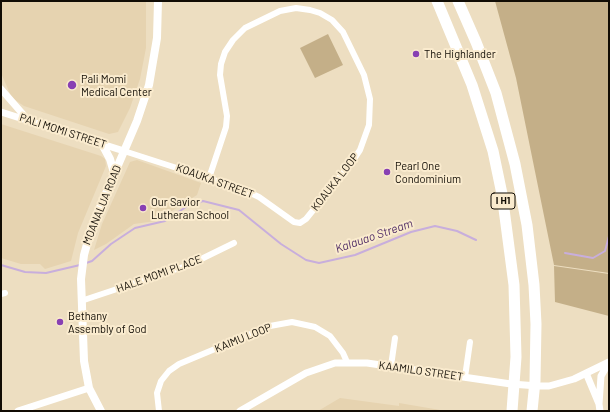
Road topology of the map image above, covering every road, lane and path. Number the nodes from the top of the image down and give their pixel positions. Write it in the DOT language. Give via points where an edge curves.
graph roads {
  1 [pos="158,1"];
  2 [pos="436,1"];
  3 [pos="458,1"];
  4 [pos="1,89"];
  5 [pos="1,112"];
  6 [pos="28,120"];
  7 [pos="102,144"];
  8 [pos="124,151"];
  9 [pos="114,173"];
  10 [pos="209,178"];
  11 [pos="300,223"];
  12 [pos="234,243"];
  13 [pos="81,301"];
  14 [pos="395,338"];
  15 [pos="470,342"];
  16 [pos="347,362"];
  17 [pos="609,362"];
  18 [pos="391,366"];
  19 [pos="586,374"];
  20 [pos="465,377"];
  21 [pos="90,388"];
  22 [pos="599,407"];
  23 [pos="18,411"];
  24 [pos="101,411"];
  25 [pos="159,411"];
  26 [pos="240,411"];
  27 [pos="512,411"];
  28 [pos="532,411"];
  1 -- 8 [label="main road, MOANALUA ROAD" via="157,38 151,79"];
  2 -- 27 [label="highway, I H1" via="472,85 493,151 502,194 514,285 516,357"];
  3 -- 28 [label="highway, I H1" via="496,93 515,164 527,225 536,324"];
  4 -- 6 [label="street"];
  5 -- 6 [label="street, PALI MOMI STREET"];
  6 -- 7 [label="street, PALI MOMI STREET"];
  7 -- 8 [label="street, PALI MOMI STREET"];
  7 -- 9 [label="main road"];
  8 -- 9 [label="main road, MOANALUA ROAD"];
  8 -- 10 [label="street, KOAUKA STREET"];
  9 -- 13 [label="main road, MOANALUA ROAD" via="92,226 84,255"];
  10 -- 11 [label="street, KOAUKA STREET" via="259,197 289,219"];
  10 -- 11 [label="street, KOAUKA LOOP" via="226,127 227,116 220,69 225,52 233,40 245,28 280,11 296,8 320,13 332,20 343,32 364,75 370,99 369,125 360,150 352,162 309,216"];
  12 -- 13 [label="street, HALE MOMI PLACE" via="189,265"];
  13 -- 21 [label="main road, MOANALUA ROAD" via="84,361"];
  14 -- 18 [label="street"];
  15 -- 20 [label="street"];
  16 -- 18 [label="street, KAAMILO STREET"];
  16 -- 25 [label="street, KAIMU LOOP" via="330,336 315,327 292,322 270,326 179,364 169,371 157,393"];
  16 -- 26 [label="street, KAAMILO STREET" via="306,373"];
  17 -- 19 [label="street, KAAMILO STREET"];
  17 -- 22 [label="street" via="600,376"];
  18 -- 20 [label="street, KAAMILO STREET"];
  19 -- 20 [label="street, KAAMILO STREET" via="549,386 526,386"];
  19 -- 22 [label="street"];
  21 -- 23 [label="street"];
  21 -- 24 [label="main road, MOANALUA ROAD"];
}
